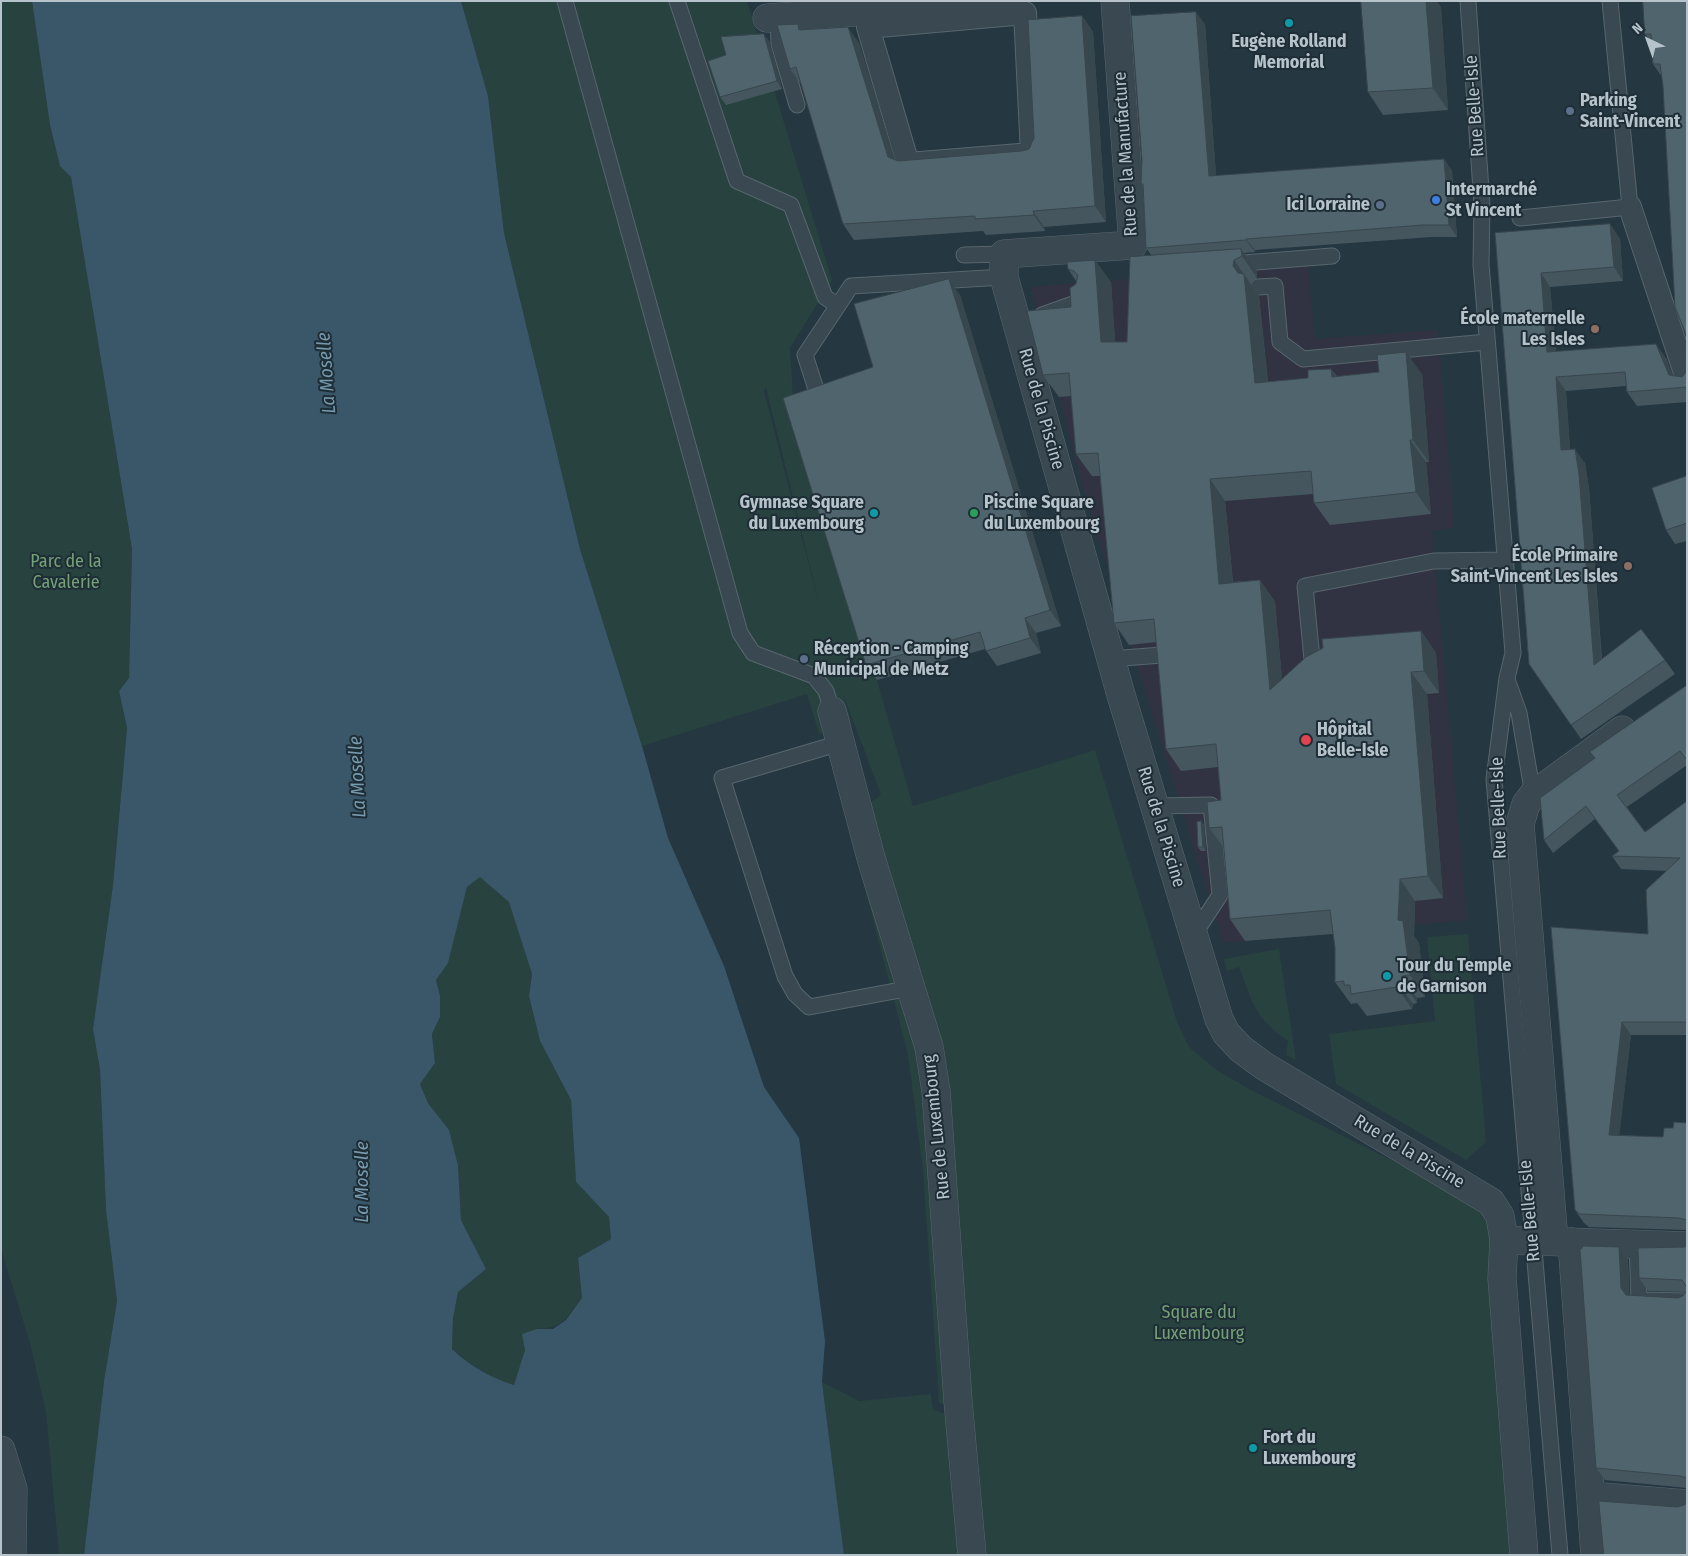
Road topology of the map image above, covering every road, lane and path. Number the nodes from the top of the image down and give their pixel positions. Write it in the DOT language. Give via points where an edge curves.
graph roads {
  1 [pos="565,1"];
  2 [pos="676,1"];
  3 [pos="1014,1"];
  4 [pos="1115,1"];
  5 [pos="1468,1"];
  6 [pos="1610,1"];
  7 [pos="773,18"];
  8 [pos="868,27"];
  9 [pos="797,105"];
  10 [pos="1630,207"];
  11 [pos="1520,218"];
  12 [pos="964,255"];
  13 [pos="1332,256"];
  14 [pos="1212,265"];
  15 [pos="1004,266"];
  16 [pos="1258,287"];
  17 [pos="1084,300"];
  18 [pos="838,306"];
  19 [pos="1017,324"];
  20 [pos="1487,342"];
  21 [pos="1687,379"];
  22 [pos="815,386"];
  23 [pos="1505,560"];
  24 [pos="1162,656"];
  25 [pos="1110,659"];
  26 [pos="1314,670"];
  27 [pos="1507,678"];
  28 [pos="832,711"];
  29 [pos="1642,716"];
  30 [pos="840,743"];
  31 [pos="1529,799"];
  32 [pos="1155,806"];
  33 [pos="1193,936"];
  34 [pos="911,988"];
  35 [pos="1504,1240"];
  36 [pos="1553,1241"];
  37 [pos="1637,1244"];
  38 [pos="1687,1246"];
  39 [pos="1687,1301"];
  40 [pos="1,1450"];
  41 [pos="1591,1496"];
  42 [pos="1687,1504"];
  43 [pos="12,1555"];
  44 [pos="972,1555"];
  45 [pos="1524,1555"];
  46 [pos="1560,1555"];
  47 [pos="1596,1555"];
  1 -- 28 [label="lane" via="740,633 753,653 814,676 826,691"];
  2 -- 18 [label="lane" via="737,181 791,205 824,297"];
  3 -- 7 [label="street"];
  4 -- 15 [label="street, Rue de la Manufacture" via="1133,253"];
  5 -- 20 [label="lane, Rue Belle-Isle" via="1482,205 1481,264"];
  6 -- 10 [label="lane"];
  7 -- 9 [label="lane"];
  8 -- 8 [label="street" via="908,164 1032,154 1025,13"];
  10 -- 11 [label="lane"];
  10 -- 21 [label="street"];
  12 -- 15 [label="lane"];
  13 -- 14 [label="lane"];
  15 -- 18 [label="lane" via="851,286"];
  15 -- 19 [label="street, Rue de la Piscine"];
  16 -- 20 [label="lane" via="1275,286 1280,342 1303,359"];
  17 -- 19 [label="lane"];
  18 -- 22 [label="lane" via="806,355"];
  19 -- 25 [label="street, Rue de la Piscine"];
  20 -- 23 [label="lane, Rue Belle-Isle"];
  23 -- 26 [label="lane" via="1434,561 1305,586"];
  23 -- 27 [label="lane, Rue Belle-Isle" via="1513,653"];
  24 -- 25 [label="lane"];
  25 -- 32 [label="street, Rue de la Piscine"];
  27 -- 31 [label="lane" via="1519,713"];
  27 -- 36 [label="lane, Rue Belle-Isle" via="1494,779"];
  28 -- 30 [label="street, Rue de Luxembourg"];
  29 -- 31 [label="street"];
  30 -- 34 [label="street, Rue de Luxembourg"];
  30 -- 34 [label="lane" via="722,778 785,976 795,994 809,1007"];
  31 -- 36 [label="street, Rue Belle-Isle" via="1520,824"];
  32 -- 33 [label="street, Rue de la Piscine"];
  32 -- 33 [label="lane" via="1211,804 1220,896"];
  33 -- 35 [label="street, Rue de la Piscine" via="1219,1019 1242,1049 1264,1066 1491,1202 1500,1216"];
  34 -- 44 [label="street, Rue de Luxembourg" via="929,1047 936,1091"];
  35 -- 36 [label="street"];
  35 -- 45 [label="street, Rue Belle-Isle" via="1502,1278"];
  36 -- 37 [label="street"];
  36 -- 41 [label="street, Rue Belle-Isle"];
  36 -- 46 [label="lane, Rue Belle-Isle"];
  37 -- 38 [label="street"];
  37 -- 39 [label="lane" via="1639,1300"];
  40 -- 43 [label="street" via="12,1489"];
  41 -- 42 [label="street"];
  41 -- 47 [label="street, Rue Belle-Isle"];
}
